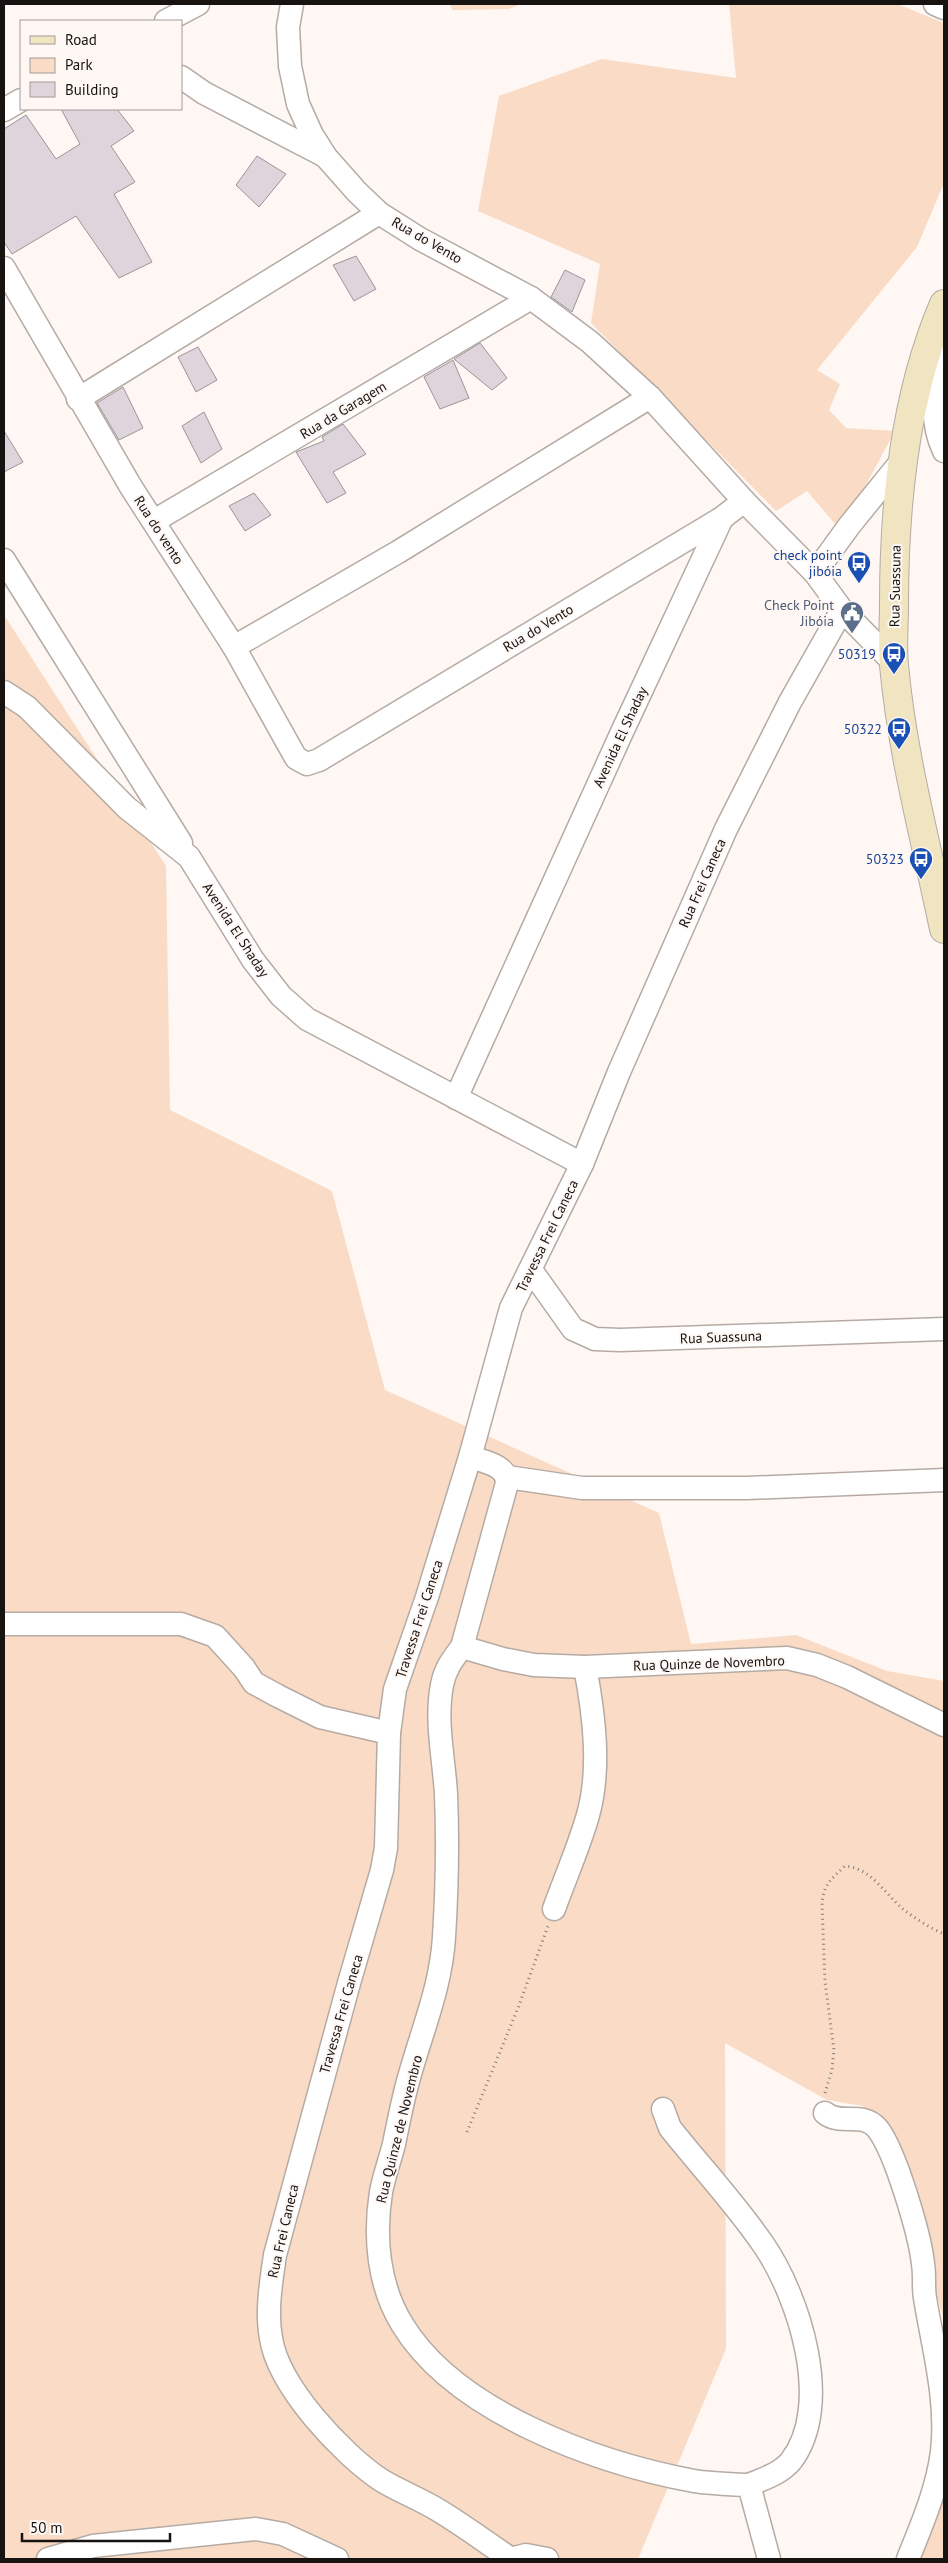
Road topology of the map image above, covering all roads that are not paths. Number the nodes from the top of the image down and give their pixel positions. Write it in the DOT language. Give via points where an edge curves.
graph roads {
  1 [pos="198,4"];
  2 [pos="292,4"];
  3 [pos="935,4"];
  4 [pos="944,8"];
  5 [pos="168,20"];
  6 [pos="182,78"];
  7 [pos="20,101"];
  8 [pos="4,110"];
  9 [pos="326,157"];
  10 [pos="380,213"];
  11 [pos="4,268"];
  12 [pos="531,298"];
  13 [pos="944,304"];
  14 [pos="944,338"];
  15 [pos="650,397"];
  16 [pos="78,399"];
  17 [pos="944,451"];
  18 [pos="904,458"];
  19 [pos="744,501"];
  20 [pos="722,518"];
  21 [pos="154,521"];
  22 [pos="4,560"];
  23 [pos="815,573"];
  24 [pos="842,610"];
  25 [pos="234,647"];
  26 [pos="894,664"];
  27 [pos="4,692"];
  28 [pos="330,753"];
  29 [pos="189,857"];
  30 [pos="944,929"];
  31 [pos="456,1098"];
  32 [pos="582,1164"];
  33 [pos="531,1270"];
  34 [pos="944,1328"];
  35 [pos="470,1457"];
  36 [pos="507,1476"];
  37 [pos="944,1480"];
  38 [pos="4,1624"];
  39 [pos="462,1647"];
  40 [pos="585,1667"];
  41 [pos="944,1725"];
  42 [pos="389,1733"];
  43 [pos="554,1909"];
  44 [pos="319,2091"];
  45 [pos="663,2109"];
  46 [pos="825,2113"];
  47 [pos="748,2485"];
  48 [pos="48,2559"];
  49 [pos="337,2559"];
  50 [pos="547,2559"];
  51 [pos="769,2559"];
  52 [pos="908,2559"];
  1 -- 5 [label="street"];
  2 -- 9 [label="street, Rua do Vento" via="288,27 290,66 298,104"];
  3 -- 4 [label="street"];
  6 -- 9 [label="street, Rua do Vento" via="204,93"];
  7 -- 8 [label="street"];
  9 -- 10 [label="street, Rua do Vento"];
  10 -- 12 [label="street, Rua do Vento" via="420,239"];
  10 -- 16 [label="street, Rua do Vento"];
  11 -- 16 [label="street, Rua do vento"];
  12 -- 15 [label="street, Rua do Vento" via="590,342"];
  12 -- 21 [label="street, Rua da Garagem"];
  13 -- 18 [label="street, Rua Suassuna" via="913,405"];
  14 -- 17 [label="street" via="933,410"];
  15 -- 19 [label="street, Rua do Vento"];
  15 -- 25 [label="street" via="398,552"];
  16 -- 21 [label="street, Rua do vento"];
  18 -- 23 [label="street"];
  18 -- 26 [label="street, Rua Suassuna" via="894,559"];
  19 -- 20 [label="street, Rua do Vento"];
  19 -- 23 [label="street, Rua do Vento"];
  20 -- 28 [label="street, Rua do Vento"];
  20 -- 31 [label="street, Avenida El Shaday"];
  21 -- 25 [label="street, Rua do vento"];
  22 -- 29 [label="street"];
  23 -- 24 [label="street, Rua do Vento"];
  24 -- 26 [label="street, Rua do Vento"];
  24 -- 32 [label="street, Rua Frei Caneca" via="790,702 726,829"];
  25 -- 28 [label="street, Rua do vento" via="296,758 307,764"];
  26 -- 30 [label="street, Rua Suassuna" via="902,729"];
  27 -- 29 [label="street, Avenida El Shaday" via="27,707 127,808"];
  29 -- 31 [label="street, Avenida El Shaday" via="253,960 281,996 307,1019"];
  31 -- 32 [label="street, Avenida El Shaday"];
  32 -- 33 [label="street, Travessa Frei Caneca"];
  33 -- 34 [label="street, Rua Suassuna" via="573,1329 594,1339"];
  33 -- 35 [label="street, Travessa Frei Caneca" via="511,1308"];
  35 -- 36 [label="street" via="499,1468"];
  35 -- 42 [label="street, Travessa Frei Caneca" via="395,1689"];
  36 -- 37 [label="street" via="582,1488 746,1488"];
  36 -- 39 [label="street, Rua Quinze de Novembro"];
  38 -- 42 [label="street" via="181,1624 215,1636 254,1682 278,1696 320,1717"];
  39 -- 40 [label="street, Rua Quinze de Novembro" via="534,1665"];
  39 -- 47 [label="street, Rua Quinze de Novembro" via="447,1665 440,1702 448,1847 443,1954 430,2016 407,2085 382,2191 378,2255 394,2308 414,2342 432,2361 476,2398 513,2420 590,2452 658,2472 695,2481"];
  40 -- 41 [label="street, Rua Quinze de Novembro" via="787,1658 847,1677"];
  40 -- 43 [label="street" via="591,1699 594,1779 588,1815"];
  42 -- 44 [label="street, Travessa Frei Caneca" via="386,1848 382,1870"];
  44 -- 50 [label="street, Rua Frei Caneca" via="271,2281 270,2338 281,2368 311,2413 340,2445 381,2480 439,2510 511,2559 526,2555"];
  45 -- 47 [label="street" via="670,2128 763,2244 798,2315 810,2372 812,2406 808,2428 790,2462 777,2473"];
  46 -- 52 [label="street" via="833,2118 868,2120 877,2129 897,2171 923,2263 924,2295 940,2385 942,2451 932,2500"];
  47 -- 51 [label="street"];
  48 -- 49 [label="street" via="93,2546 256,2529 283,2534"];
}
